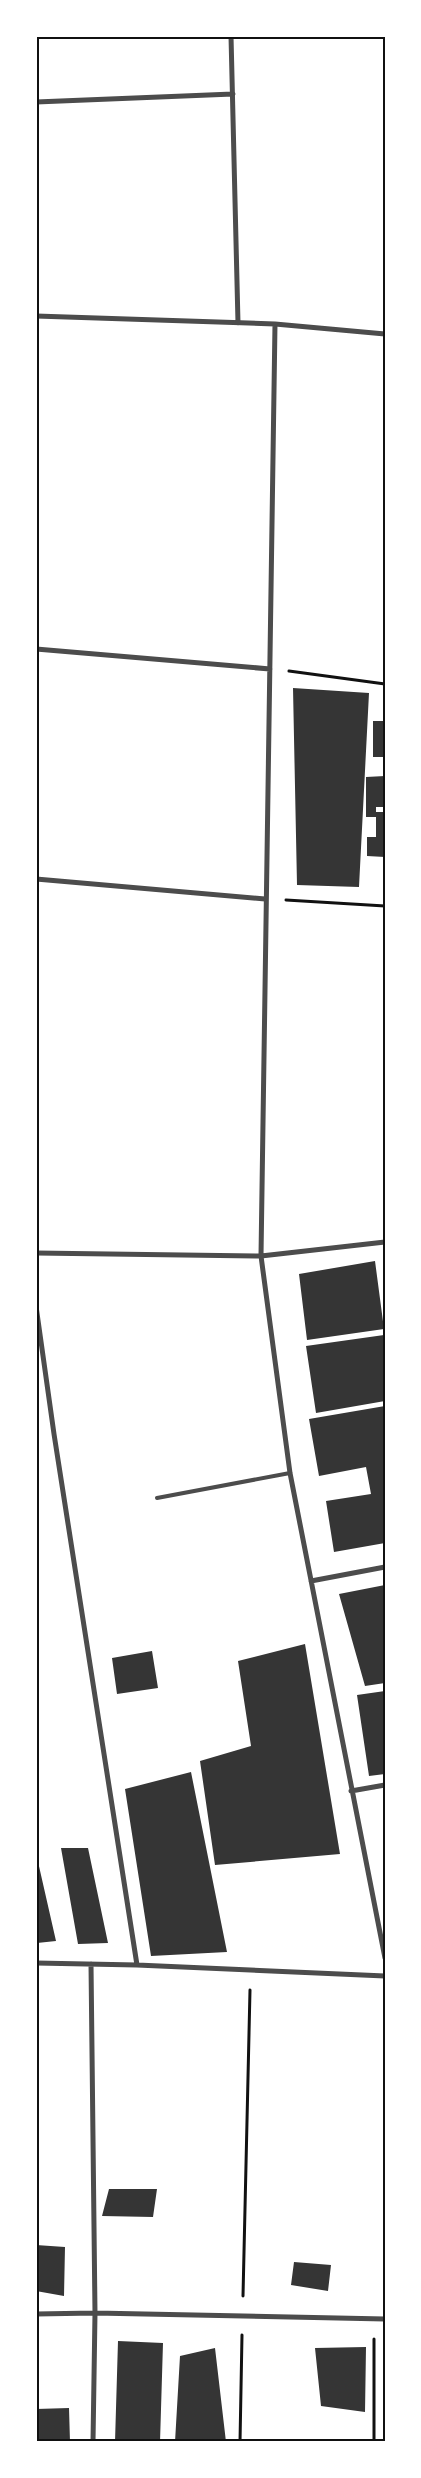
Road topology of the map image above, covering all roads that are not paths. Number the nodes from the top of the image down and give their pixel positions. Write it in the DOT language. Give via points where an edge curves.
graph roads {
  1 [pos="230,36"];
  2 [pos="232,94"];
  3 [pos="36,102"];
  4 [pos="36,316"];
  5 [pos="238,323"];
  6 [pos="275,324"];
  7 [pos="385,334"];
  8 [pos="36,649"];
  9 [pos="270,669"];
  10 [pos="36,879"];
  11 [pos="265,899"];
  12 [pos="385,1242"];
  13 [pos="36,1252"];
  14 [pos="261,1256"];
  15 [pos="36,1306"];
  16 [pos="290,1473"];
  17 [pos="157,1498"];
  18 [pos="385,1567"];
  19 [pos="311,1581"];
  20 [pos="385,1785"];
  21 [pos="351,1790"];
  22 [pos="385,1958"];
  23 [pos="36,1963"];
  24 [pos="90,1964"];
  25 [pos="137,1965"];
  26 [pos="385,1976"];
  27 [pos="95,2313"];
  28 [pos="36,2314"];
  29 [pos="385,2319"];
  30 [pos="93,2442"];
  1 -- 2 [label="street"];
  2 -- 3 [label="street"];
  2 -- 5 [label="street"];
  4 -- 5 [label="street"];
  5 -- 6 [label="street"];
  6 -- 7 [label="street"];
  6 -- 9 [label="street"];
  8 -- 9 [label="street"];
  9 -- 11 [label="street"];
  10 -- 11 [label="street"];
  11 -- 14 [label="street"];
  12 -- 14 [label="street"];
  13 -- 14 [label="street"];
  14 -- 16 [label="street"];
  15 -- 25 [label="street"];
  16 -- 17 [label="lane"];
  16 -- 19 [label="street"];
  18 -- 19 [label="street"];
  19 -- 21 [label="street"];
  20 -- 21 [label="street"];
  21 -- 22 [label="street"];
  23 -- 24 [label="street"];
  24 -- 25 [label="street"];
  24 -- 27 [label="street"];
  25 -- 26 [label="street"];
  27 -- 28 [label="street"];
  27 -- 29 [label="street"];
  27 -- 30 [label="street"];
}
